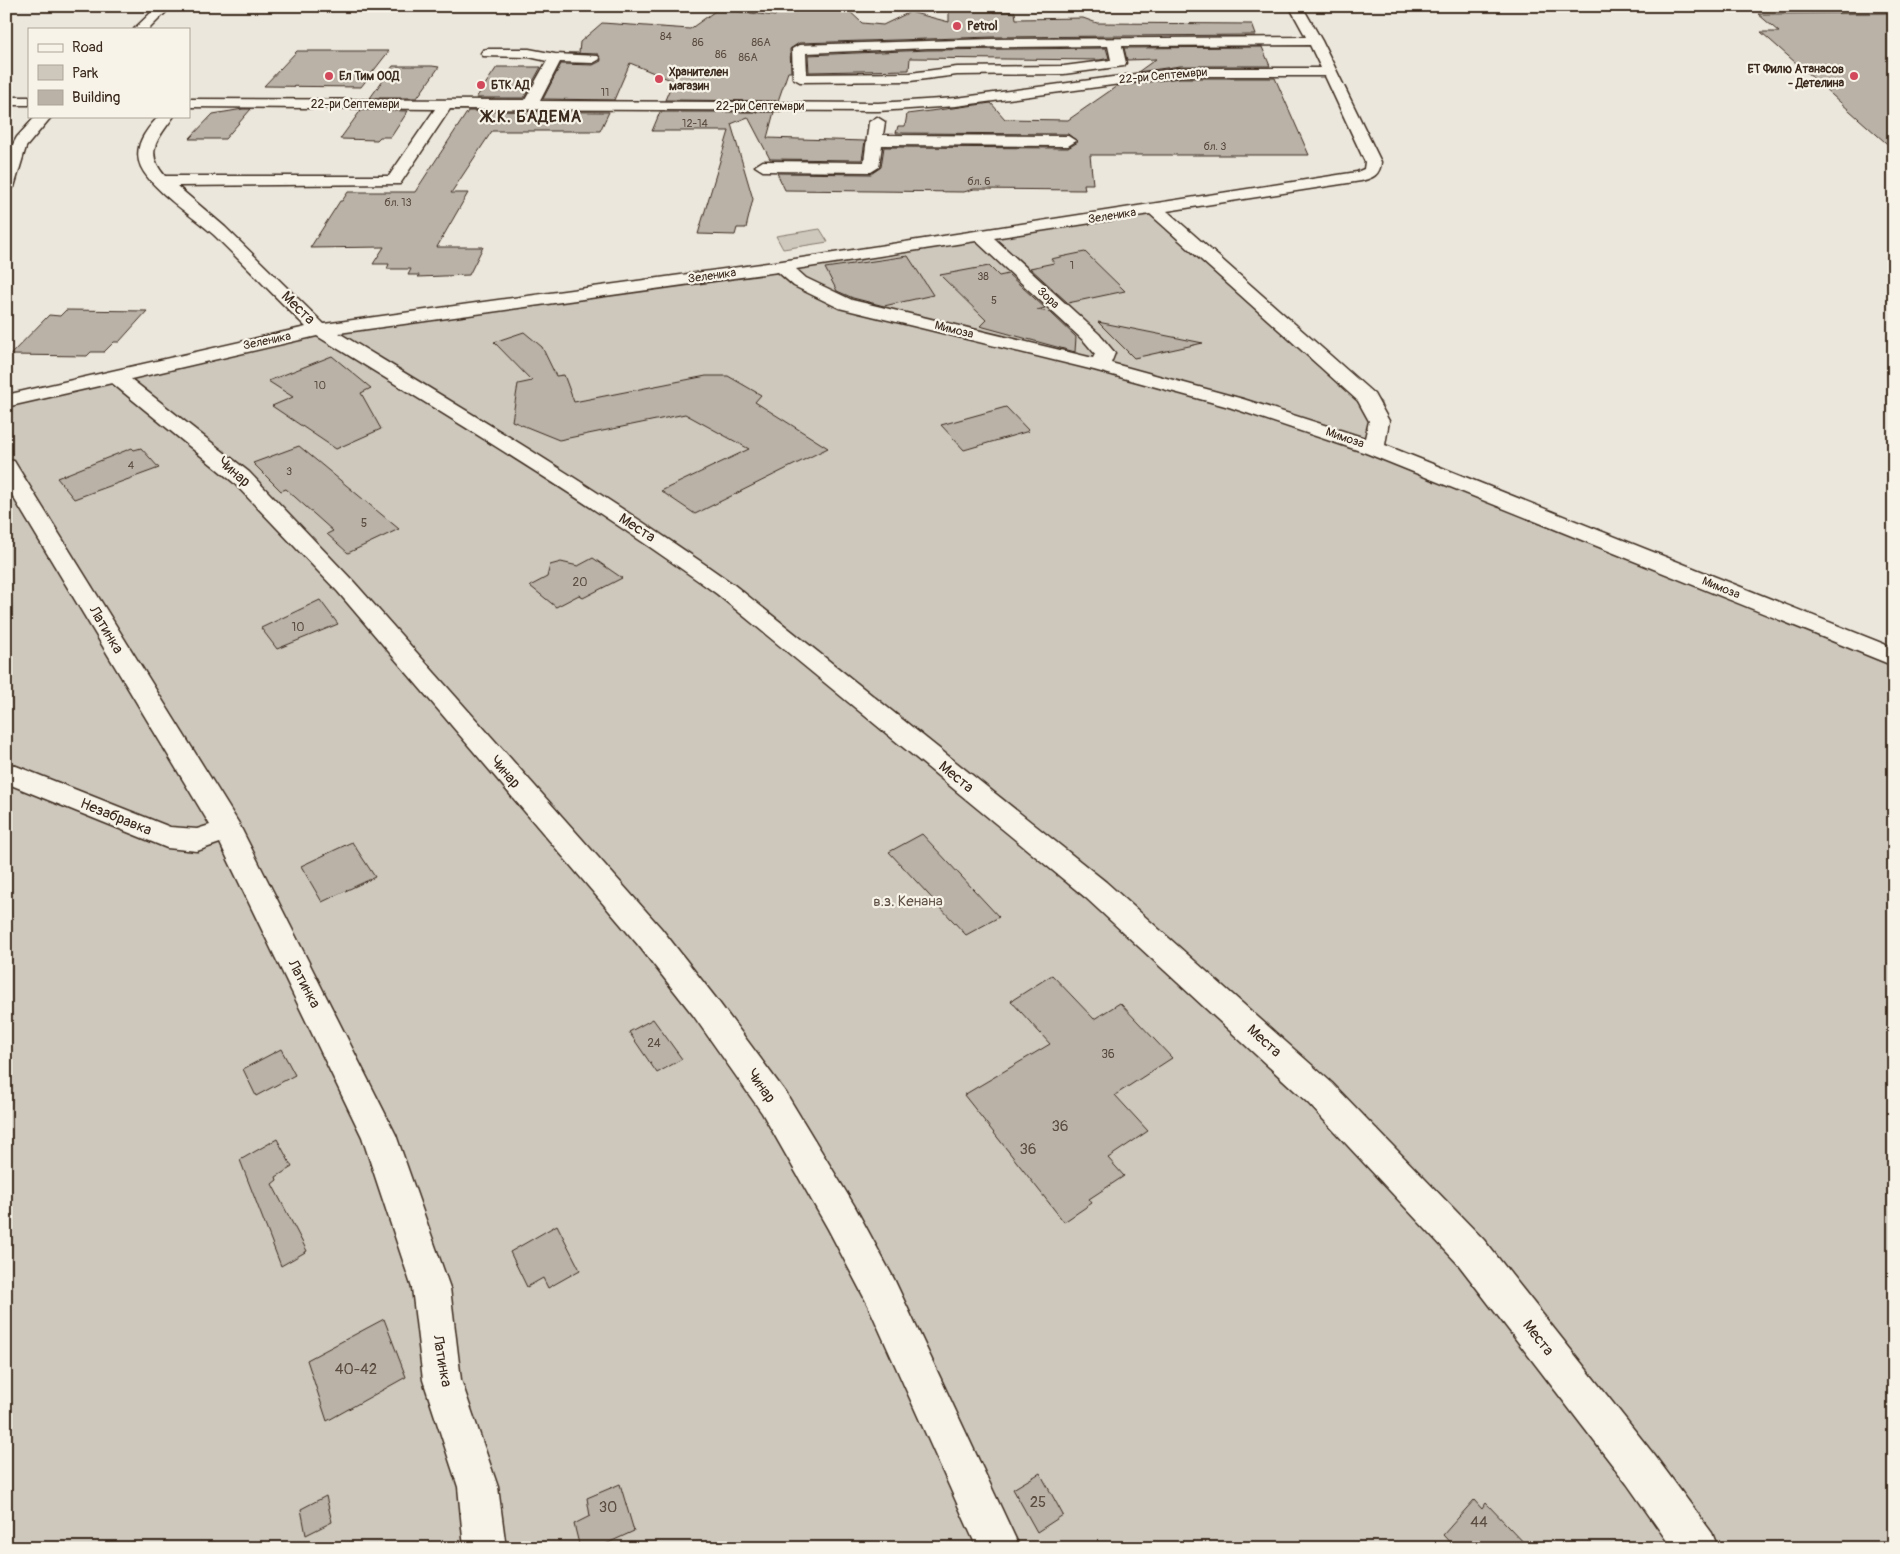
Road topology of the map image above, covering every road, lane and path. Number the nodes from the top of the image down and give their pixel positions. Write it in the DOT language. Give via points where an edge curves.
graph roads {
  1 [pos="166,6"];
  2 [pos="1296,6"];
  3 [pos="143,28"];
  4 [pos="1315,41"];
  5 [pos="1114,42"];
  6 [pos="488,53"];
  7 [pos="555,58"];
  8 [pos="593,59"];
  9 [pos="1330,72"];
  10 [pos="6,101"];
  11 [pos="28,101"];
  12 [pos="190,103"];
  13 [pos="445,104"];
  14 [pos="530,105"];
  15 [pos="878,107"];
  16 [pos="43,118"];
  17 [pos="165,118"];
  18 [pos="875,140"];
  19 [pos="1068,141"];
  20 [pos="763,166"];
  21 [pos="161,181"];
  22 [pos="6,187"];
  23 [pos="1154,209"];
  24 [pos="980,235"];
  25 [pos="782,266"];
  26 [pos="320,330"];
  27 [pos="1100,366"];
  28 [pos="114,375"];
  29 [pos="6,401"];
  30 [pos="1374,448"];
  31 [pos="6,466"];
  32 [pos="1894,658"];
  33 [pos="6,772"];
  34 [pos="228,830"];
  35 [pos="485,1548"];
  36 [pos="999,1548"];
  37 [pos="1697,1548"];
  1 -- 3 [label="street"];
  2 -- 4 [label="street"];
  4 -- 5 [label="street"];
  4 -- 9 [label="street"];
  5 -- 5 [label="street" via="1119,63 1064,70 957,70 910,77 800,78 799,49 924,42"];
  6 -- 7 [label="street" via="529,53"];
  7 -- 8 [label="street"];
  7 -- 14 [label="street"];
  9 -- 15 [label="street, 22-ри Септември" via="1180,72 956,102"];
  9 -- 23 [label="street, Зеленика" via="1373,162 1372,171 1360,176"];
  10 -- 11 [label="street"];
  12 -- 13 [label="street, 22-ри Септември"];
  13 -- 14 [label="street, 22-ри Септември"];
  13 -- 21 [label="street" via="394,181"];
  14 -- 15 [label="street, 22-ри Септември"];
  15 -- 18 [label="street"];
  16 -- 22 [label="street" via="13,153"];
  17 -- 21 [label="street, Места" via="152,133 146,157 149,167"];
  18 -- 19 [label="street"];
  18 -- 20 [label="street" via="871,167"];
  21 -- 26 [label="street, Места" via="219,231"];
  23 -- 24 [label="street, Зеленика"];
  23 -- 30 [label="street" via="1368,398 1379,421"];
  24 -- 25 [label="street, Зеленика"];
  24 -- 27 [label="street, Зора" via="1092,338 1105,353"];
  25 -- 26 [label="street, Зеленика"];
  25 -- 27 [label="street, Мимоза" via="800,282 846,304"];
  26 -- 28 [label="street, Зеленика"];
  26 -- 37 [label="street, Места" via="672,551 725,589 1103,897 1320,1093 1471,1252 1641,1470"];
  27 -- 30 [label="street, Мимоза" via="1236,402"];
  28 -- 29 [label="street, Зеленика"];
  28 -- 36 [label="street, Чинар" via="241,477 346,586 650,937 704,1006 774,1103 841,1217 881,1292"];
  30 -- 32 [label="street, Мимоза"];
  31 -- 34 [label="street, Латинка"];
  33 -- 34 [label="street, Незабравка" via="167,837 197,840"];
  34 -- 35 [label="street, Латинка" via="378,1134 431,1288 442,1380 478,1487"];
}
